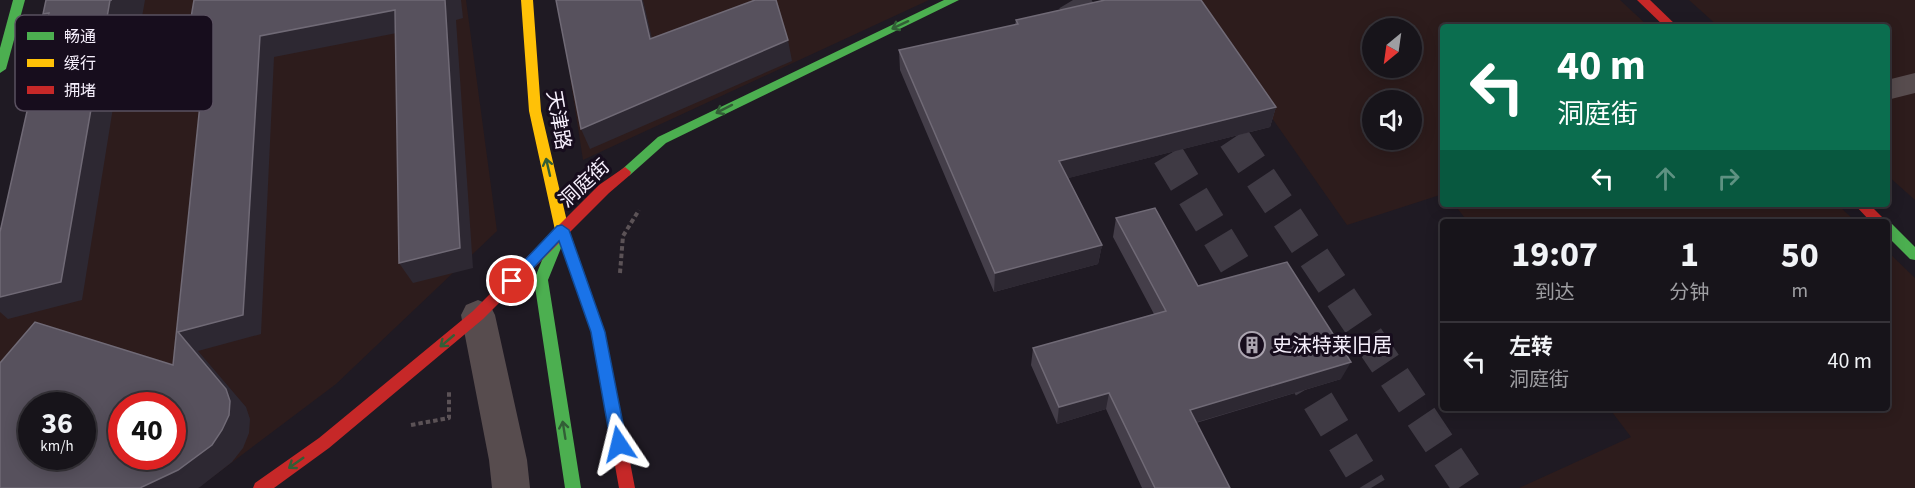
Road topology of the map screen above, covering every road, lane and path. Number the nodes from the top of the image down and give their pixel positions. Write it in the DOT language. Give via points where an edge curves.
graph roads {
  1 [pos="19,0"];
  2 [pos="527,0"];
  3 [pos="952,0"];
  4 [pos="1643,0"];
  5 [pos="1669,24"];
  6 [pos="0,69"];
  7 [pos="1915,83"];
  8 [pos="1890,89"];
  9 [pos="1864,207"];
  10 [pos="1877,219"];
  11 [pos="562,230"];
  12 [pos="1890,231"];
  13 [pos="1915,255"];
  14 [pos="478,315"];
  15 [pos="261,488"];
  16 [pos="511,488"];
  17 [pos="573,488"];
  18 [pos="627,488"];
  1 -- 6 [label="street"];
  11 -- 2 [label="street, 天津路, one-way" via="535,111"];
  3 -- 11 [label="street, 洞庭街, one-way" via="662,140"];
  4 -- 5 [label="street"];
  7 -- 8 [label="street"];
  9 -- 10 [label="street"];
  11 -- 14 [label="street, 洞庭街"];
  17 -- 11 [label="street, one-way" via="541,280"];
  11 -- 18 [label="street, 天津路" via="598,332"];
  12 -- 13 [label="street"];
  14 -- 15 [label="street, 洞庭街, one-way" via="324,443"];
  14 -- 16 [label="street"];
}
